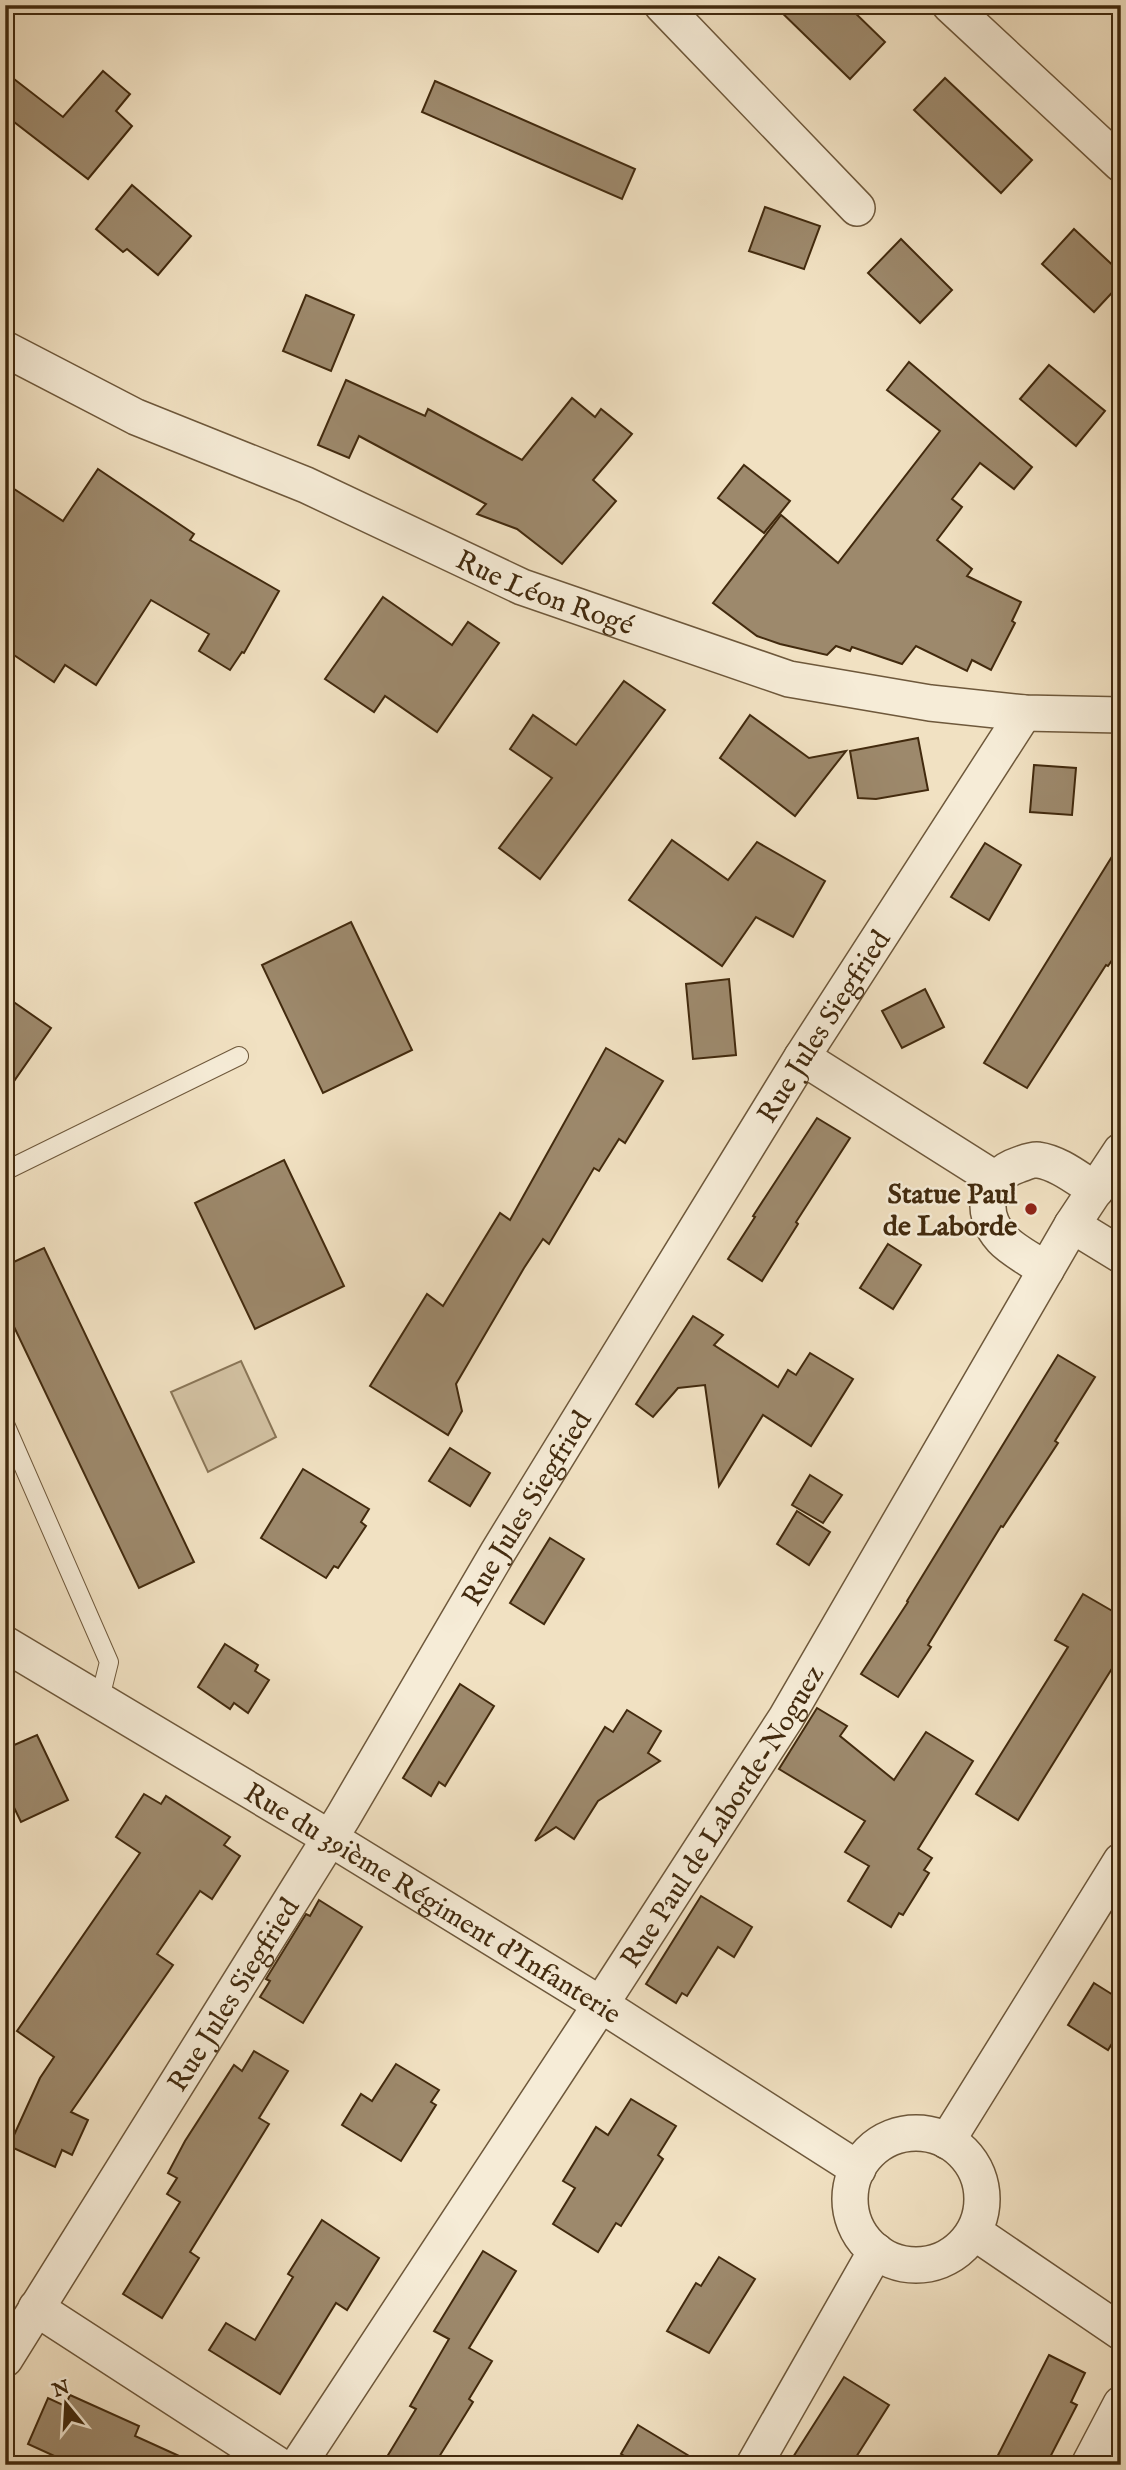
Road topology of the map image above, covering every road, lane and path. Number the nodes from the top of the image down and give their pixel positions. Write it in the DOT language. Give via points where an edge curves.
graph roads {
  1 [pos="662,5"];
  2 [pos="950,5"];
  3 [pos="1121,164"];
  4 [pos="857,208"];
  5 [pos="5,349"];
  6 [pos="1024,713"];
  7 [pos="1121,715"];
  8 [pos="239,1056"];
  9 [pos="802,1057"];
  10 [pos="1121,1151"];
  11 [pos="5,1171"];
  12 [pos="995,1179"];
  13 [pos="1096,1190"];
  14 [pos="1072,1225"];
  15 [pos="1121,1255"];
  16 [pos="1046,1270"];
  17 [pos="5,1424"];
  18 [pos="5,1644"];
  19 [pos="99,1702"];
  20 [pos="328,1837"];
  21 [pos="1121,1861"];
  22 [pos="600,2004"];
  23 [pos="947,2141"];
  24 [pos="858,2169"];
  25 [pos="974,2232"];
  26 [pos="876,2251"];
  27 [pos="36,2308"];
  28 [pos="1121,2332"];
  29 [pos="5,2359"];
  30 [pos="1121,2404"];
  31 [pos="278,2465"];
  32 [pos="298,2465"];
  33 [pos="754,2465"];
  34 [pos="1089,2465"];
  1 -- 4 [label="street"];
  2 -- 3 [label="street"];
  5 -- 6 [label="street, Rue Léon Rogé" via="136,417 306,485 522,587 789,679 930,704"];
  6 -- 7 [label="street, Rue Léon Rogé"];
  6 -- 9 [label="street, Rue Jules Siegfried"];
  8 -- 11 [label="lane"];
  9 -- 12 [label="street"];
  9 -- 20 [label="street, Rue Jules Siegfried"];
  10 -- 13 [label="street, Rue Paul de Laborde-Noguez"];
  12 -- 13 [label="street" via="1011,1167 1036,1159 1056,1165"];
  12 -- 16 [label="street" via="986,1197 990,1219 1002,1239"];
  13 -- 14 [label="street, Rue Paul de Laborde-Noguez"];
  14 -- 15 [label="street"];
  14 -- 16 [label="street, Rue Paul de Laborde-Noguez"];
  16 -- 22 [label="street, Rue Paul de Laborde-Noguez" via="786,1718"];
  17 -- 19 [label="lane" via="109,1662"];
  18 -- 19 [label="street, Rue du 39ième Régiment d'Infanterie"];
  19 -- 20 [label="street, Rue du 39ième Régiment d'Infanterie"];
  20 -- 22 [label="street, Rue du 39ième Régiment d'Infanterie"];
  20 -- 27 [label="street, Rue Jules Siegfried"];
  21 -- 23 [label="street"];
  22 -- 24 [label="street, Rue du 39ième Régiment d'Infanterie"];
  22 -- 32 [label="street, Rue Paul de Laborde-Noguez"];
  23 -- 24 [label="street" via="906,2133 870,2152"];
  23 -- 25 [label="street" via="964,2153 982,2191"];
  24 -- 26 [label="street" via="850,2190 852,2213 860,2235"];
  25 -- 26 [label="street" via="960,2250 918,2266 895,2262"];
  25 -- 28 [label="street"];
  26 -- 33 [label="street"];
  27 -- 29 [label="street, Rue Jules Siegfried"];
  27 -- 31 [label="street"];
  30 -- 34 [label="street"];
}
